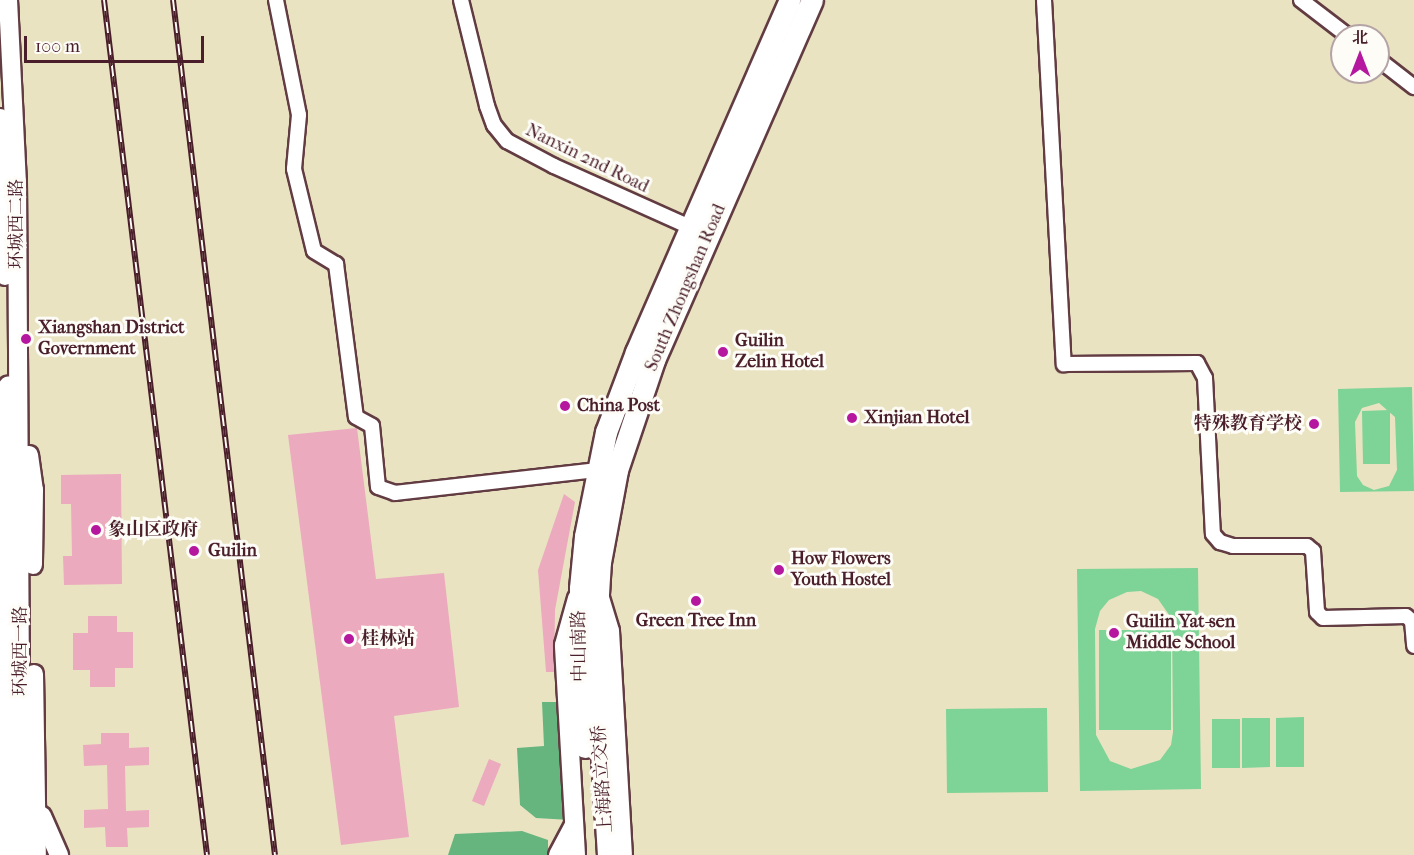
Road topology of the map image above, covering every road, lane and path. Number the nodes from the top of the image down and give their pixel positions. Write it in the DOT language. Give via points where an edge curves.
graph roads {
  1 [pos="8,0"];
  2 [pos="276,0"];
  3 [pos="461,0"];
  4 [pos="790,0"];
  5 [pos="812,0"];
  6 [pos="1044,0"];
  7 [pos="1301,0"];
  8 [pos="1332,24"];
  9 [pos="1390,68"];
  10 [pos="1414,87"];
  11 [pos="0,118"];
  12 [pos="1,189"];
  13 [pos="690,227"];
  14 [pos="13,387"];
  15 [pos="9,446"];
  16 [pos="598,470"];
  17 [pos="589,588"];
  18 [pos="1414,646"];
  19 [pos="590,704"];
  20 [pos="36,795"];
  21 [pos="575,822"];
  22 [pos="618,850"];
  23 [pos="7,855"];
  24 [pos="21,855"];
  25 [pos="37,855"];
  26 [pos="59,855"];
  27 [pos="558,855"];
  28 [pos="576,855"];
  29 [pos="594,855"];
  30 [pos="632,855"];
  1 -- 14 [label="main road, 环城西二路" via="17,181"];
  2 -- 16 [label="street" via="299,115 294,169 314,252 336,264 356,417 372,426 378,487 395,493"];
  3 -- 13 [label="street, Nanxin 2nd Road" via="487,106 494,125 507,141"];
  4 -- 13 [label="highway, South Zhongshan Road"];
  5 -- 17 [label="highway, South Zhongshan Road" via="639,400 617,470"];
  6 -- 18 [label="street" via="1064,364 1197,363 1205,378 1213,534 1220,542 1233,546 1307,546 1313,551 1317,612 1323,618 1406,616 1412,621"];
  7 -- 8 [label="street"];
  9 -- 10 [label="street"];
  11 -- 12 [label="main road"];
  12 -- 14 [label="main road"];
  13 -- 16 [label="highway, South Zhongshan Road" via="624,383"];
  14 -- 15 [label="main road"];
  14 -- 20 [label="main road" via="34,490"];
  15 -- 23 [label="main road"];
  15 -- 24 [label="main road, 环城西一路"];
  16 -- 17 [label="highway, South Zhongshan Road"];
  17 -- 19 [label="highway, 中山南路"];
  17 -- 21 [label="main road" via="564,645"];
  17 -- 22 [label="main road" via="610,631"];
  19 -- 22 [label="highway, 上海路立交桥"];
  19 -- 29 [label="highway, 上海路立交桥"];
  20 -- 25 [label="main road"];
  20 -- 26 [label="main road" via="53,848"];
  21 -- 27 [label="main road"];
  21 -- 28 [label="main road"];
  22 -- 30 [label="main road"];
}
